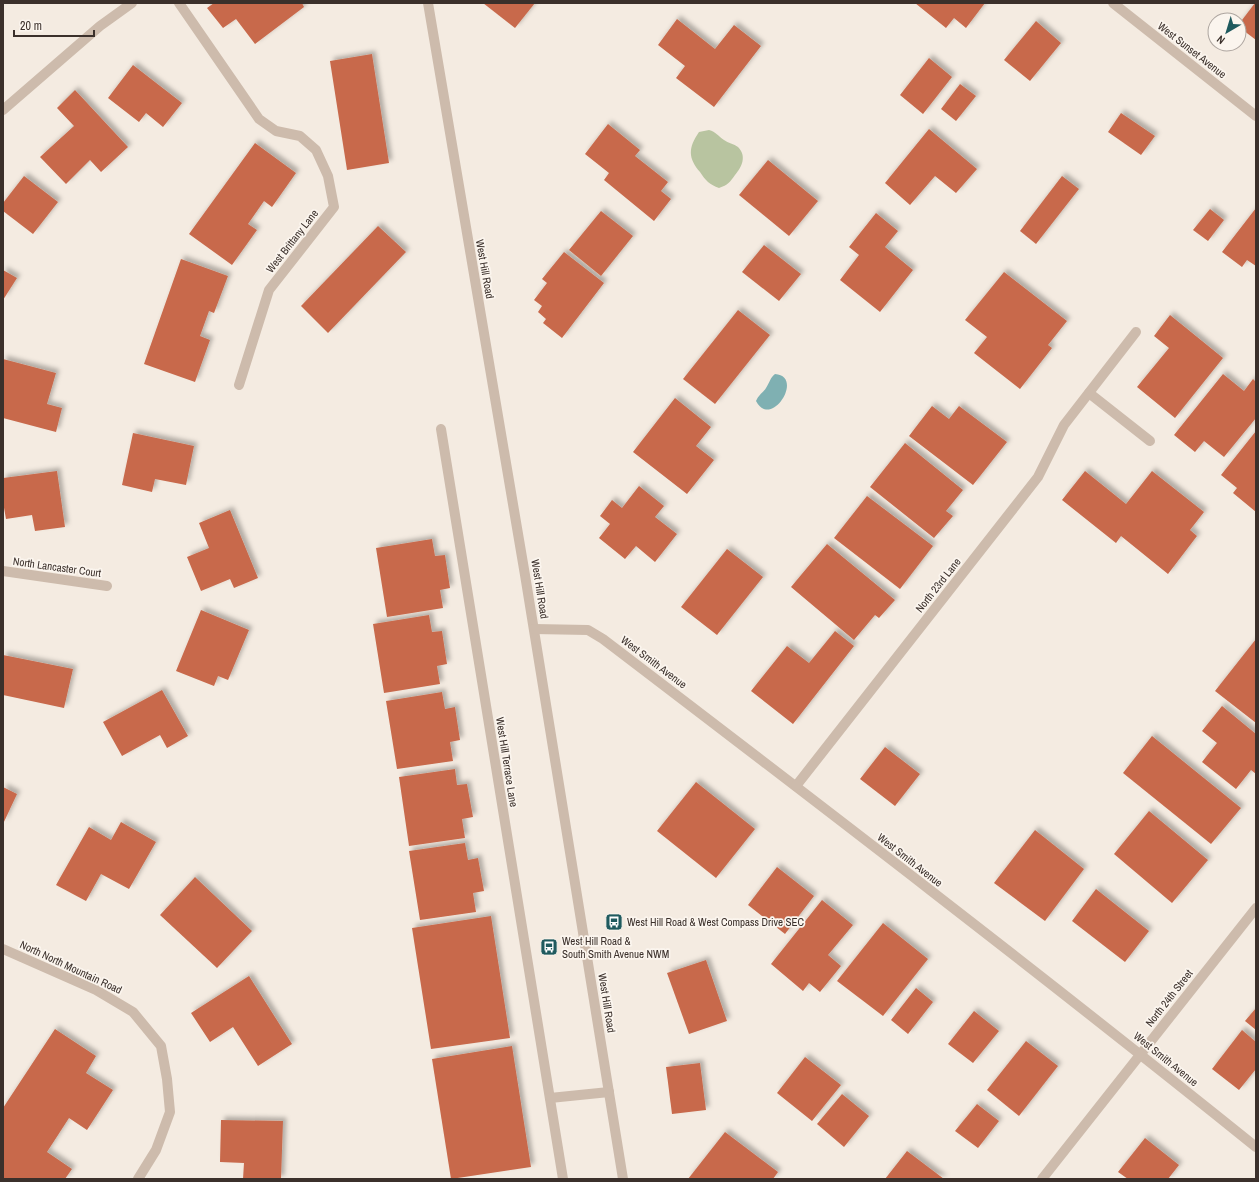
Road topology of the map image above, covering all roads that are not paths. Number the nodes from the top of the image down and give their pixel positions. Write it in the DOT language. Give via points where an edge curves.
graph roads {
  1 [pos="132,3"];
  2 [pos="179,3"];
  3 [pos="428,3"];
  4 [pos="1113,3"];
  5 [pos="3,110"];
  6 [pos="1256,116"];
  7 [pos="1136,332"];
  8 [pos="239,385"];
  9 [pos="1088,393"];
  10 [pos="441,430"];
  11 [pos="1150,441"];
  12 [pos="3,571"];
  13 [pos="107,586"];
  14 [pos="534,629"];
  15 [pos="796,786"];
  16 [pos="1256,908"];
  17 [pos="3,949"];
  18 [pos="1141,1054"];
  19 [pos="609,1092"];
  20 [pos="550,1098"];
  21 [pos="1256,1147"];
  22 [pos="138,1179"];
  23 [pos="563,1179"];
  24 [pos="624,1179"];
  25 [pos="1042,1179"];
  1 -- 5 [label="street" via="100,26"];
  2 -- 8 [label="street, West Brittany Lane" via="259,119 276,131 300,136 316,150 328,176 334,207 270,290"];
  3 -- 14 [label="street, West Hill Road"];
  4 -- 6 [label="street, West Sunset Avenue"];
  7 -- 9 [label="street, North 23rd Lane"];
  9 -- 11 [label="street"];
  9 -- 15 [label="street, North 23rd Lane" via="1064,425 1038,477"];
  10 -- 20 [label="street, West Hill Terrace Lane"];
  12 -- 13 [label="street, North Lancaster Court"];
  14 -- 15 [label="street, West Smith Avenue" via="588,630"];
  14 -- 19 [label="street, West Hill Road"];
  15 -- 18 [label="street, West Smith Avenue"];
  16 -- 18 [label="street, North 24th Street"];
  17 -- 22 [label="street, North North Mountain Road" via="96,990 134,1012 161,1046 170,1112 156,1150"];
  18 -- 21 [label="street, West Smith Avenue"];
  18 -- 25 [label="street, North 24th Street"];
  19 -- 20 [label="street"];
  19 -- 24 [label="street, West Hill Road"];
  20 -- 23 [label="street, West Hill Terrace Lane"];
}
